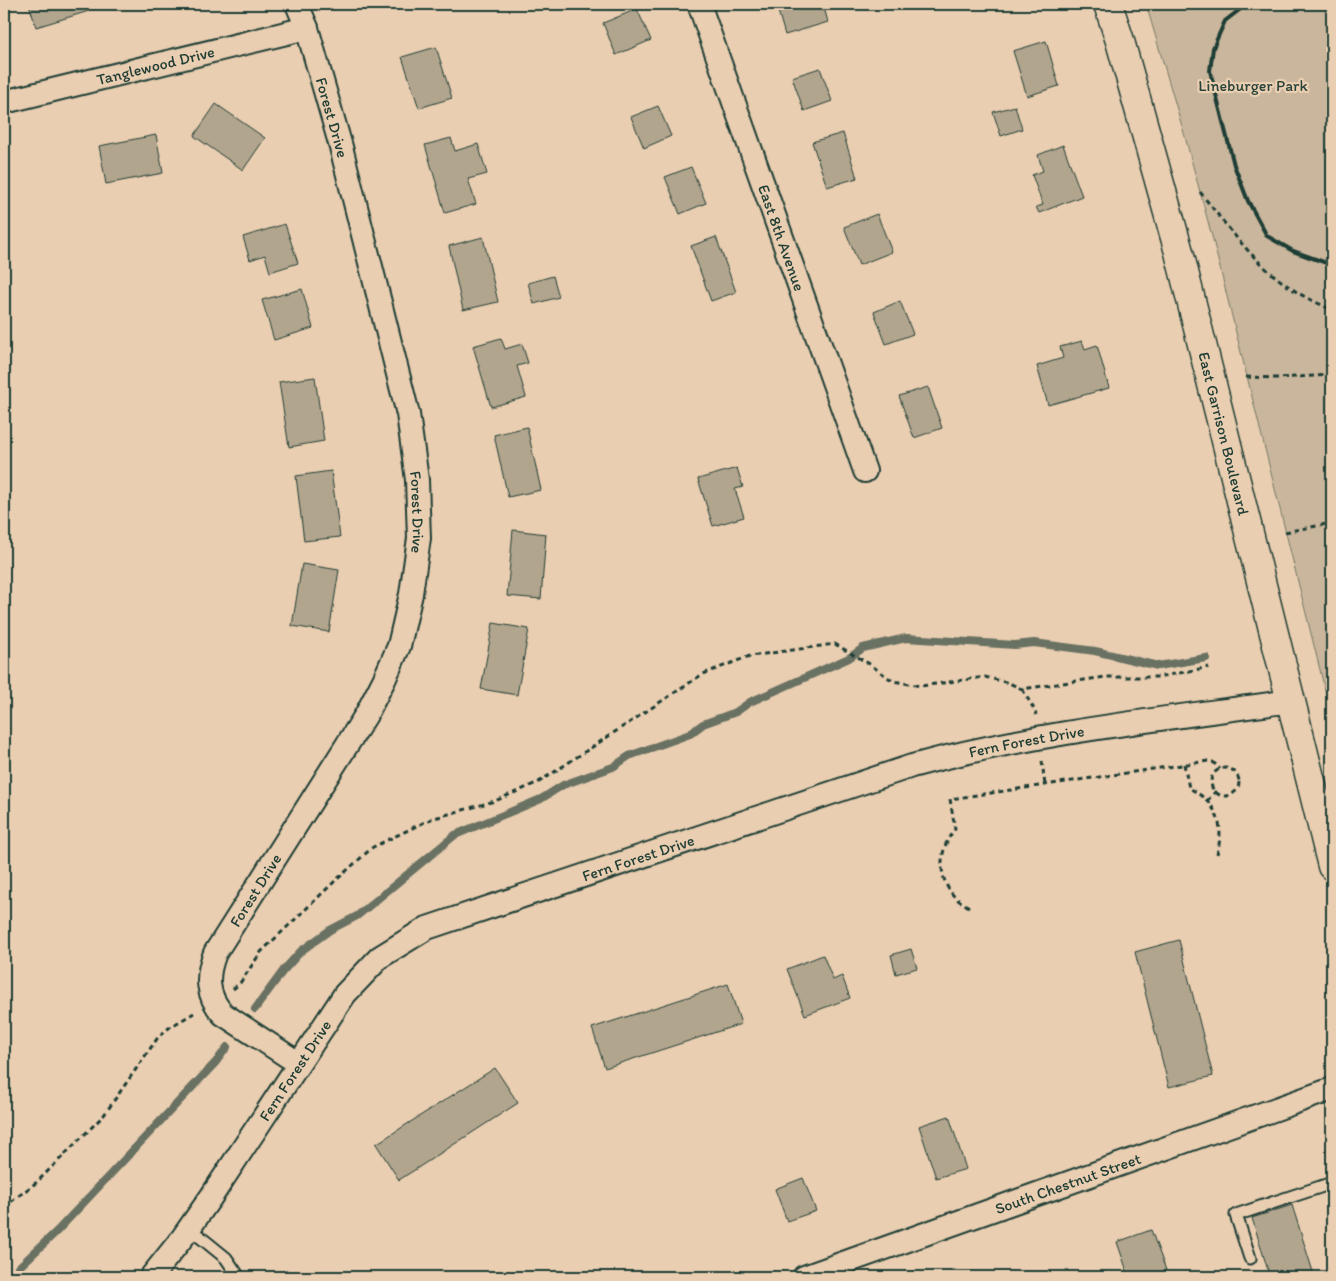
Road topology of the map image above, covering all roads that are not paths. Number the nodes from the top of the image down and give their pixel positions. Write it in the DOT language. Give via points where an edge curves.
graph roads {
  1 [pos="297,4"];
  2 [pos="699,4"];
  3 [pos="1108,4"];
  4 [pos="307,28"];
  5 [pos="4,102"];
  6 [pos="865,471"];
  7 [pos="1291,701"];
  8 [pos="1332,866"];
  9 [pos="298,1063"];
  10 [pos="1332,1089"];
  11 [pos="1332,1183"];
  12 [pos="189,1228"];
  13 [pos="1250,1258"];
  14 [pos="151,1277"];
  15 [pos="239,1277"];
  16 [pos="804,1277"];
  1 -- 4 [label="street, Forest Drive"];
  2 -- 6 [label="street, East 8th Avenue"];
  3 -- 7 [label="main road, East Garrison Boulevard" via="1179,252"];
  4 -- 5 [label="street, Tanglewood Drive"];
  4 -- 9 [label="street, Forest Drive" via="408,414 417,480 419,538 411,594 398,646 384,680 361,723 215,952 209,968 213,1003 223,1014"];
  7 -- 8 [label="main road, East Garrison Boulevard"];
  7 -- 9 [label="street, Fern Forest Drive" via="1048,735 955,754 428,928 380,957 360,977"];
  9 -- 12 [label="street, Fern Forest Drive"];
  10 -- 16 [label="street, South Chestnut Street"];
  11 -- 13 [label="lane" via="1236,1215"];
  12 -- 14 [label="street, Fern Forest Drive"];
  12 -- 15 [label="lane" via="226,1258"];
}
